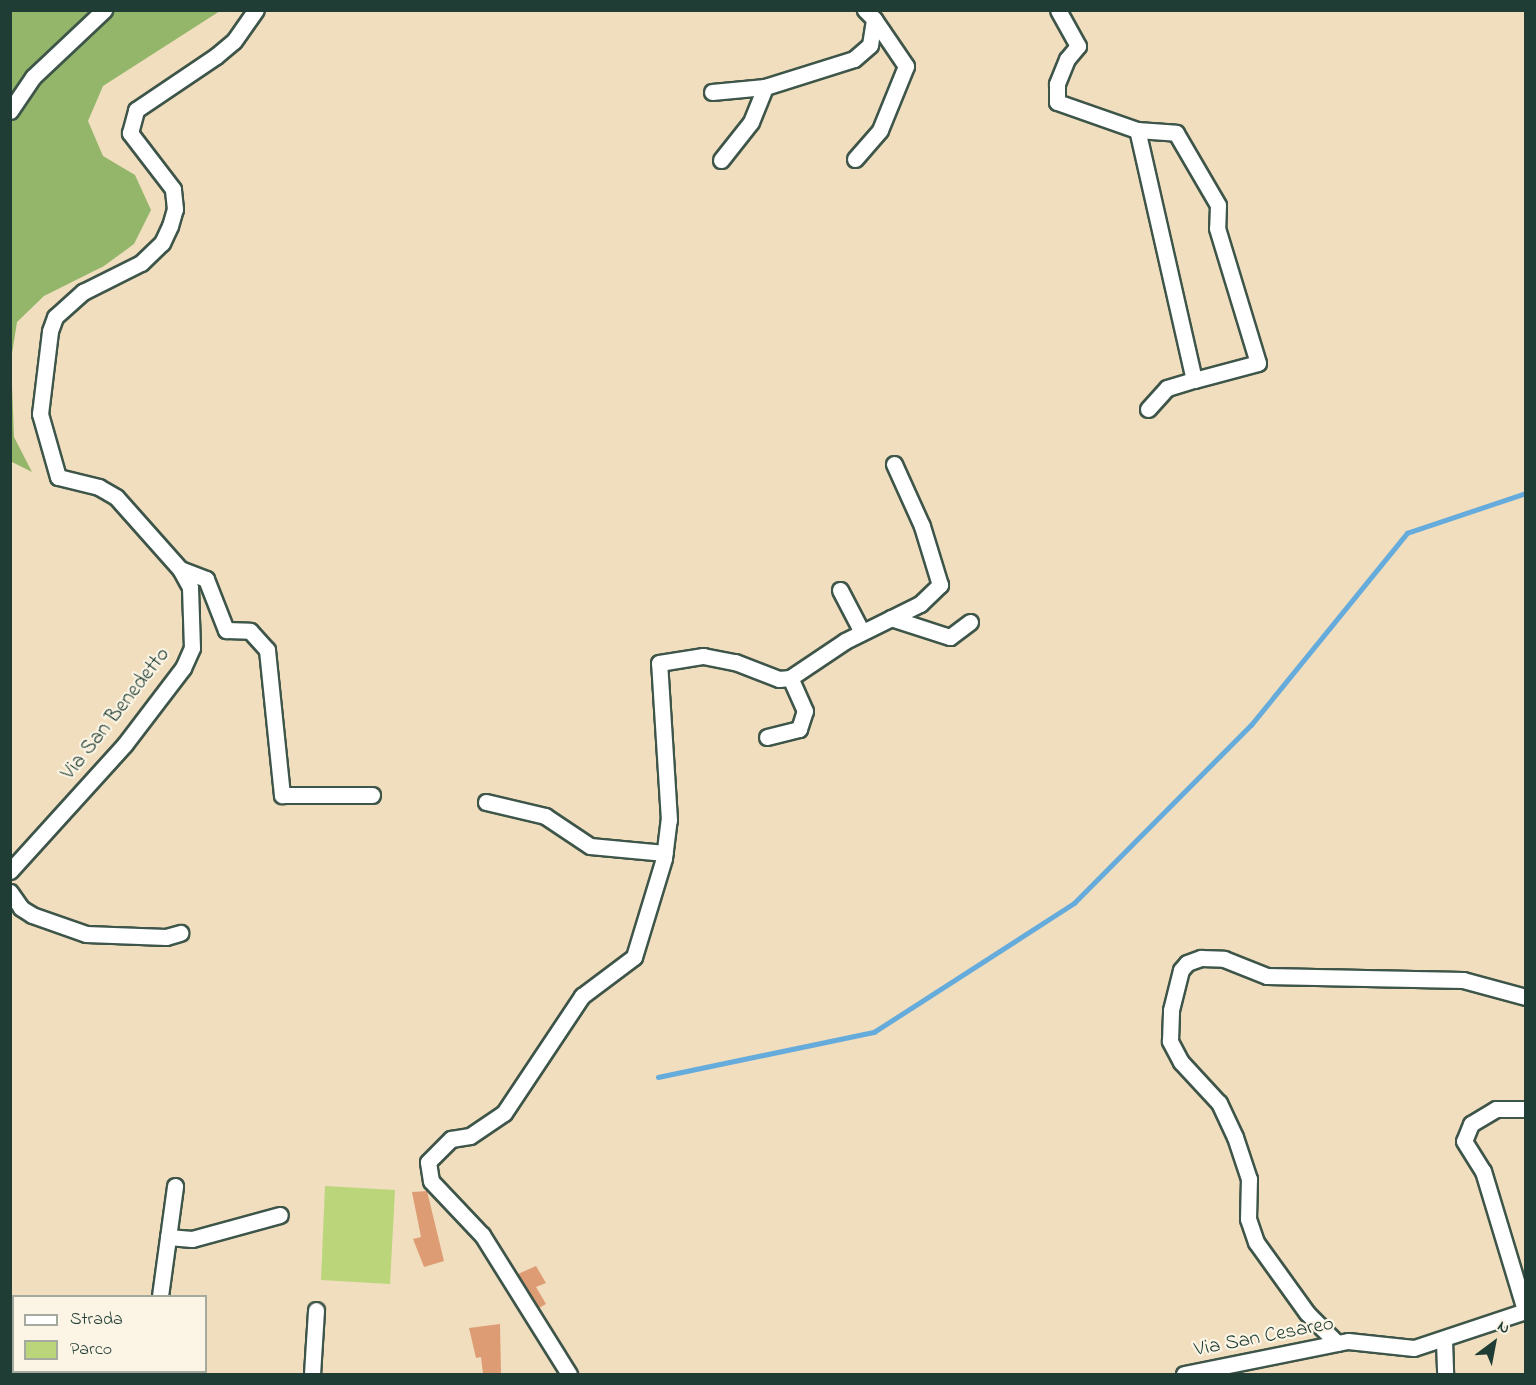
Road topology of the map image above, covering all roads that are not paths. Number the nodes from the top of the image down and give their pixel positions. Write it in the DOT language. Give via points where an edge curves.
graph roads {
  1 [pos="104,10"];
  2 [pos="256,10"];
  3 [pos="1058,10"];
  4 [pos="869,15"];
  5 [pos="765,87"];
  6 [pos="712,92"];
  7 [pos="10,111"];
  8 [pos="1137,130"];
  9 [pos="855,159"];
  10 [pos="721,160"];
  11 [pos="1194,380"];
  12 [pos="1149,409"];
  13 [pos="894,464"];
  14 [pos="180,569"];
  15 [pos="840,590"];
  16 [pos="891,618"];
  17 [pos="970,622"];
  18 [pos="862,632"];
  19 [pos="790,678"];
  20 [pos="766,737"];
  21 [pos="372,795"];
  22 [pos="486,802"];
  23 [pos="665,853"];
  24 [pos="10,871"];
  25 [pos="10,892"];
  26 [pos="180,933"];
  27 [pos="1526,997"];
  28 [pos="1526,1109"];
  29 [pos="175,1186"];
  30 [pos="280,1215"];
  31 [pos="168,1237"];
  32 [pos="160,1295"];
  33 [pos="316,1310"];
  34 [pos="1525,1312"];
  35 [pos="1444,1340"];
  36 [pos="1337,1343"];
  37 [pos="312,1374"];
  38 [pos="569,1374"];
  39 [pos="1184,1374"];
  40 [pos="1445,1374"];
  1 -- 7 [label="street" via="33,76"];
  2 -- 14 [label="street, Via San Benedetto" via="225,48 136,110 130,133 173,189 175,209 170,226 162,243 141,262 65,305 50,331 40,414 58,477 99,487 116,497"];
  3 -- 8 [label="street" via="1078,46 1060,76 1057,102"];
  4 -- 5 [label="street" via="870,45 854,59"];
  4 -- 9 [label="street" via="895,44 906,66 880,130"];
  5 -- 6 [label="street"];
  5 -- 10 [label="street" via="762,103 751,122"];
  8 -- 11 [label="street"];
  8 -- 11 [label="street" via="1176,133 1218,205 1217,228 1258,363"];
  11 -- 12 [label="street" via="1167,388"];
  13 -- 16 [label="street" via="922,526 939,585 920,604"];
  14 -- 21 [label="street" via="206,579 226,630 250,631 267,650 282,795"];
  14 -- 24 [label="street, Via San Benedetto" via="190,587 194,635 183,668 125,744"];
  15 -- 18 [label="street"];
  16 -- 17 [label="street" via="950,637"];
  16 -- 18 [label="street"];
  18 -- 19 [label="street"];
  19 -- 20 [label="street" via="805,711 799,729"];
  19 -- 23 [label="street" via="779,679 735,662 703,656 659,663 669,820"];
  22 -- 23 [label="street" via="545,816 590,846"];
  23 -- 38 [label="street" via="634,957 582,996 504,1113 470,1136 451,1139 428,1162 431,1181 482,1235"];
  25 -- 26 [label="street" via="21,908 32,915 86,934 166,937"];
  27 -- 36 [label="street" via="1463,980 1267,976 1224,960 1201,958 1181,970 1171,1010 1170,1041 1181,1062 1219,1103 1235,1137 1249,1179 1248,1219 1256,1242 1307,1313"];
  28 -- 34 [label="street" via="1496,1109 1471,1124 1464,1141 1484,1171"];
  29 -- 31 [label="street"];
  30 -- 31 [label="street" via="192,1239"];
  31 -- 32 [label="street"];
  33 -- 37 [label="street"];
  34 -- 35 [label="street, Via San Cesareo"];
  35 -- 36 [label="street, Via San Cesareo" via="1414,1348"];
  35 -- 40 [label="street"];
  36 -- 39 [label="street, Via San Cesareo"];
}
